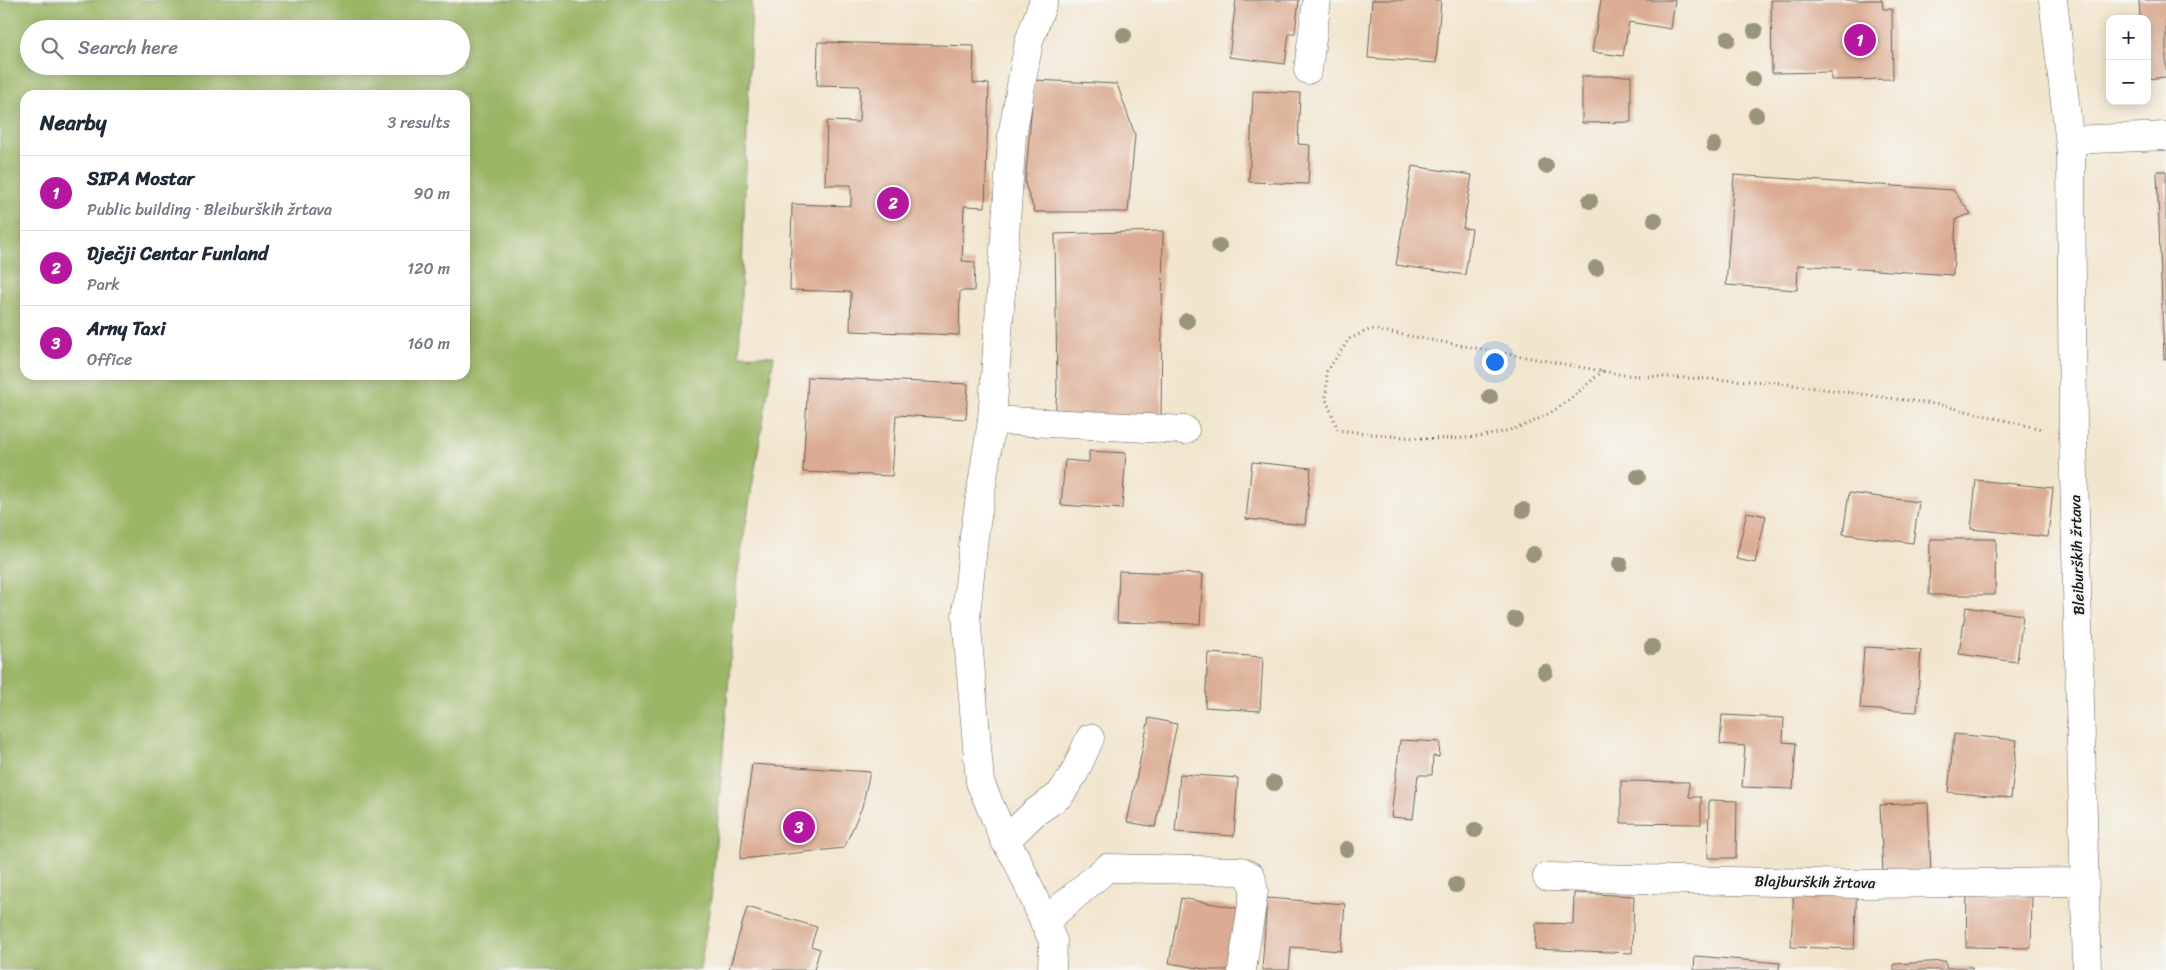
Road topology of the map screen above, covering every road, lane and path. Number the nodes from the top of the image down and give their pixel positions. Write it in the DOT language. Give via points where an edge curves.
graph roads {
  1 [pos="1044,0"];
  2 [pos="1317,0"];
  3 [pos="2053,0"];
  4 [pos="1308,70"];
  5 [pos="2166,136"];
  6 [pos="2070,140"];
  7 [pos="1603,371"];
  8 [pos="992,420"];
  9 [pos="1184,430"];
  10 [pos="2073,436"];
  11 [pos="1090,738"];
  12 [pos="1005,841"];
  13 [pos="1547,877"];
  14 [pos="2084,882"];
  15 [pos="1044,922"];
  16 [pos="1052,970"];
  17 [pos="1242,970"];
  18 [pos="2087,970"];
  1 -- 8 [label="street" via="1029,41 1012,136"];
  2 -- 4 [label="street"];
  3 -- 6 [label="street, Bleiburških žrtava"];
  5 -- 6 [label="street"];
  6 -- 10 [label="street, Bleiburških žrtava"];
  7 -- 7 [label="path" via="1371,329 1350,339 1328,371 1326,399 1338,430 1451,440 1498,434 1520,427 1556,409"];
  7 -- 10 [label="path" via="1624,375 1772,382 1941,405"];
  8 -- 9 [label="street"];
  8 -- 12 [label="street" via="974,536 966,615 980,782"];
  10 -- 14 [label="street, Bleiburških žrtava"];
  11 -- 12 [label="street" via="1075,772 1060,795 1034,813"];
  12 -- 15 [label="street" via="1016,858"];
  13 -- 14 [label="street, Blajburških žrtava" via="1859,884"];
  14 -- 18 [label="street, Bleiburških žrtava"];
  15 -- 16 [label="street" via="1053,941"];
  15 -- 17 [label="street" via="1107,868 1241,871 1252,876 1254,891"];
}
